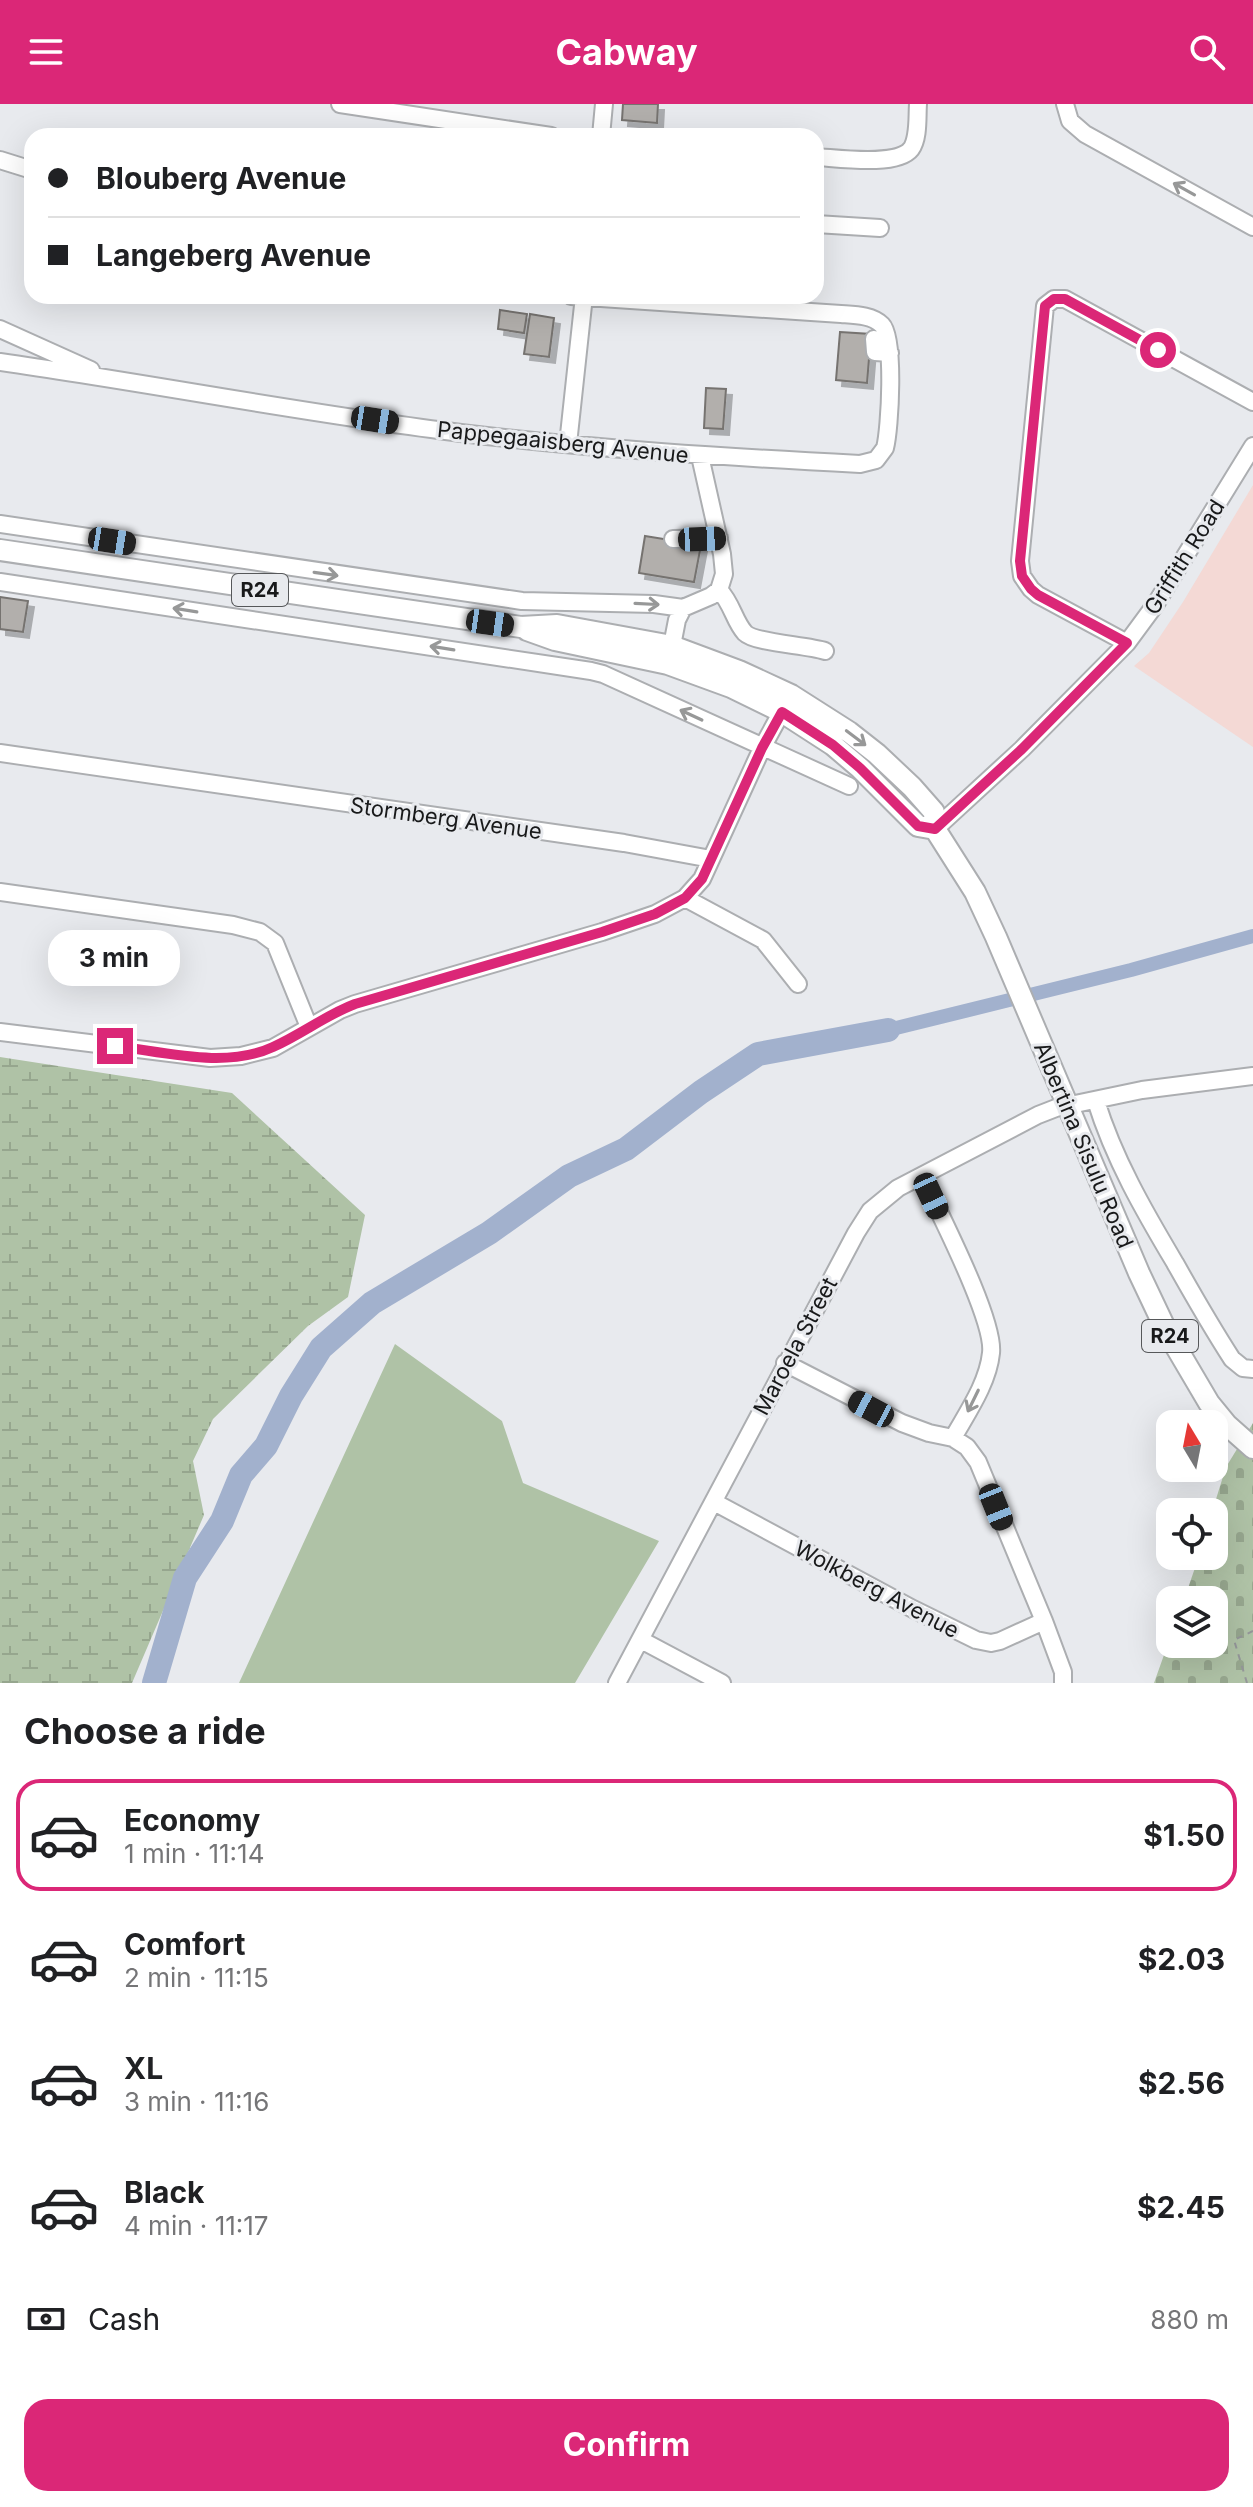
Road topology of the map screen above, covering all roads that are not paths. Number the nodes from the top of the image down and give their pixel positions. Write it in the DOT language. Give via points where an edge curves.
graph roads {
  1 [pos="340,104"];
  2 [pos="604,104"];
  3 [pos="918,104"];
  4 [pos="1065,104"];
  5 [pos="498,128"];
  6 [pos="602,128"];
  7 [pos="824,157"];
  8 [pos="0,160"];
  9 [pos="24,168"];
  10 [pos="824,224"];
  11 [pos="1253,227"];
  12 [pos="880,228"];
  13 [pos="579,304"];
  14 [pos="685,304"];
  15 [pos="0,329"];
  16 [pos="874,339"];
  17 [pos="890,353"];
  18 [pos="0,362"];
  19 [pos="107,377"];
  20 [pos="1253,402"];
  21 [pos="568,444"];
  22 [pos="1253,446"];
  23 [pos="700,456"];
  24 [pos="0,524"];
  25 [pos="719,538"];
  26 [pos="673,539"];
  27 [pos="0,550"];
  28 [pos="0,582"];
  29 [pos="719,590"];
  30 [pos="683,608"];
  31 [pos="1127,643"];
  32 [pos="825,651"];
  33 [pos="670,655"];
  34 [pos="786,704"];
  35 [pos="762,748"];
  36 [pos="0,753"];
  37 [pos="849,786"];
  38 [pos="935,829"];
  39 [pos="711,859"];
  40 [pos="0,892"];
  41 [pos="685,898"];
  42 [pos="798,984"];
  43 [pos="309,1027"];
  44 [pos="0,1032"];
  45 [pos="1252,1078"];
  46 [pos="1096,1101"];
  47 [pos="1068,1105"];
  48 [pos="922,1176"];
  49 [pos="785,1363"];
  50 [pos="1251,1369"];
  51 [pos="953,1438"];
  52 [pos="1253,1448"];
  53 [pos="714,1502"];
  54 [pos="1044,1621"];
  55 [pos="641,1640"];
  56 [pos="617,1683"];
  57 [pos="722,1683"];
  58 [pos="1063,1683"];
  1 -- 5 [label="street"];
  2 -- 6 [label="street"];
  3 -- 7 [label="street" via="914,145 905,154 885,159"];
  11 -- 4 [label="street, one-way" via="1075,128"];
  8 -- 9 [label="street"];
  10 -- 12 [label="street"];
  13 -- 21 [label="street"];
  14 -- 17 [label="street" via="865,316 884,327"];
  15 -- 19 [label="street, Pappegaaisberg Avenue"];
  16 -- 17 [label="street" via="875,352"];
  17 -- 23 [label="street" via="887,444 876,460 860,464"];
  18 -- 19 [label="street, Pappegaaisberg Avenue"];
  19 -- 21 [label="street, Pappegaaisberg Avenue"];
  20 -- 31 [label="street" via="1065,299 1045,306 1022,576 1038,595"];
  21 -- 23 [label="street, Pappegaaisberg Avenue"];
  22 -- 31 [label="street, Griffith Road"];
  23 -- 25 [label="street, Pappegaaisberg Avenue"];
  24 -- 30 [label="street, one-way" via="522,601"];
  25 -- 26 [label="street"];
  25 -- 29 [label="street, Pappegaaisberg Avenue" via="725,569"];
  27 -- 33 [label="main road, Albertina Sisulu Road / R24" via="521,627 557,625"];
  35 -- 28 [label="street, one-way" via="591,671"];
  29 -- 30 [label="street"];
  29 -- 32 [label="street" via="745,633 755,639"];
  30 -- 33 [label="street"];
  31 -- 38 [label="street, Griffith Road"];
  33 -- 34 [label="main road, Albertina Sisulu Road / R24" via="731,687"];
  34 -- 35 [label="street"];
  34 -- 38 [label="main road, Albertina Sisulu Road / R24" via="918,826"];
  35 -- 37 [label="street"];
  35 -- 39 [label="street"];
  36 -- 39 [label="street, Stormberg Avenue"];
  38 -- 47 [label="main road, Albertina Sisulu Road / R24" via="975,892"];
  39 -- 41 [label="street"];
  40 -- 43 [label="street" via="260,932 275,943"];
  41 -- 42 [label="street" via="763,940"];
  41 -- 43 [label="street" via="602,932 355,1004"];
  43 -- 44 [label="street" via="273,1048 210,1058"];
  45 -- 46 [label="street, Maroela Street" via="1142,1090"];
  46 -- 47 [label="street, Maroela Street"];
  46 -- 50 [label="street, Albertina Sisulu Road" via="1122,1167 1159,1236 1232,1359"];
  47 -- 48 [label="street, Maroela Street" via="1016,1125"];
  47 -- 52 [label="main road, Albertina Sisulu Road / R24" via="1166,1330 1209,1403"];
  48 -- 49 [label="street, Maroela Street" via="870,1211"];
  48 -- 51 [label="street, one-way" via="987,1324 992,1349"];
  49 -- 51 [label="street" via="902,1423"];
  49 -- 53 [label="street, Maroela Street"];
  51 -- 54 [label="street" via="978,1462"];
  53 -- 54 [label="street, Wolkberg Avenue" via="976,1640 1000,1641"];
  53 -- 55 [label="street, Maroela Street"];
  54 -- 58 [label="street"];
  55 -- 56 [label="street, Maroela Street"];
  55 -- 57 [label="street"];
}
